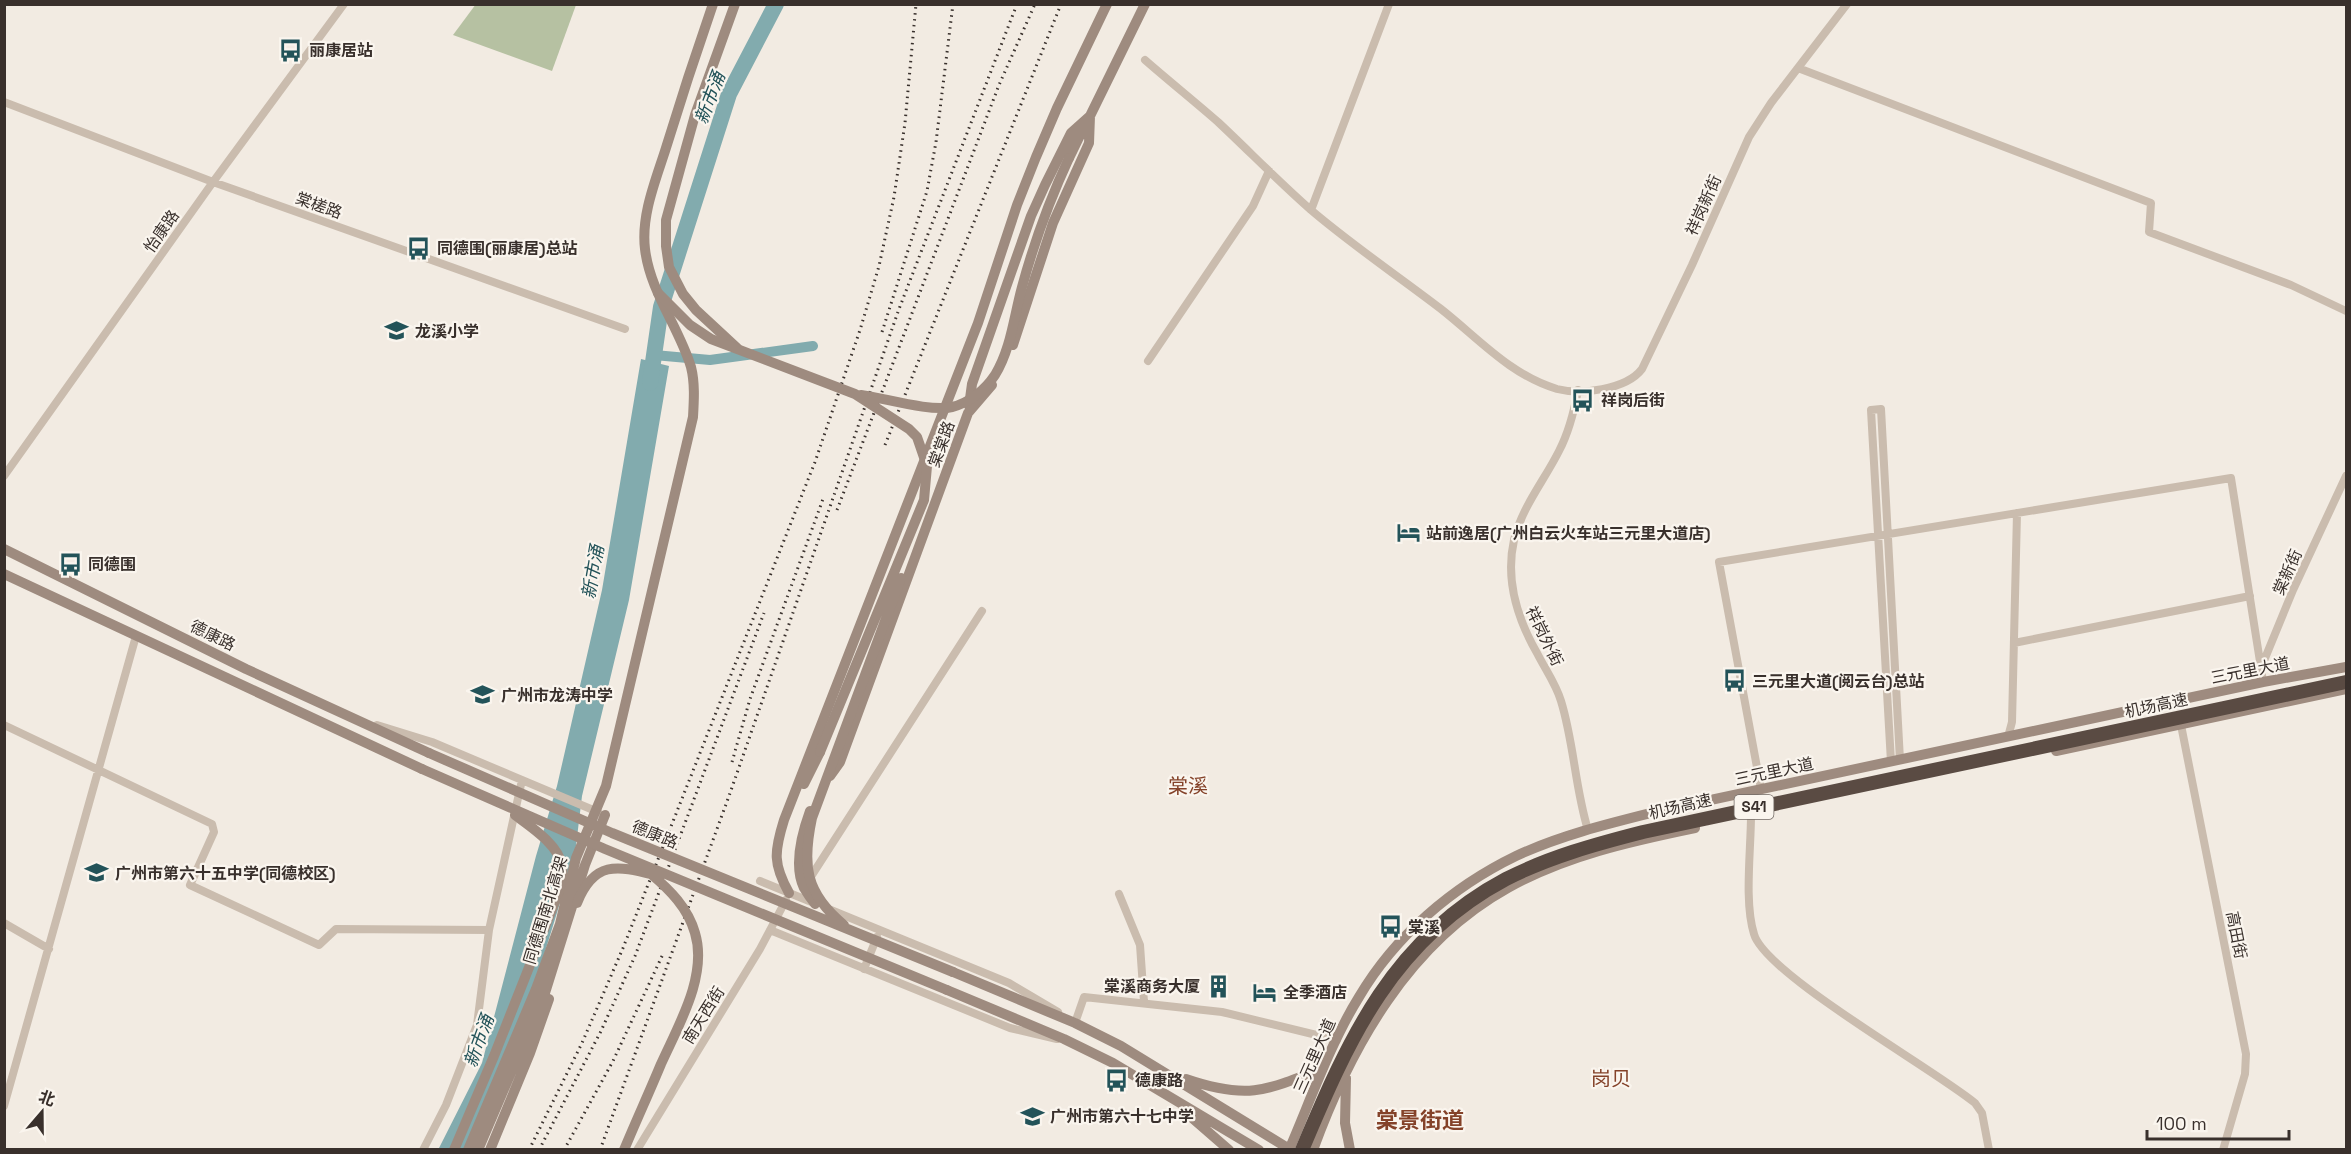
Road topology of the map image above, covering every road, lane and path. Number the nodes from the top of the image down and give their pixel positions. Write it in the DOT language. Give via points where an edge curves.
graph roads {
  1 [pos="344,4"];
  2 [pos="713,4"];
  3 [pos="735,4"];
  4 [pos="1107,4"];
  5 [pos="1145,4"];
  6 [pos="1389,4"];
  7 [pos="1847,4"];
  8 [pos="1145,60"];
  9 [pos="1798,68"];
  10 [pos="4,102"];
  11 [pos="1090,116"];
  12 [pos="1269,171"];
  13 [pos="213,182"];
  14 [pos="1311,210"];
  15 [pos="658,293"];
  16 [pos="2346,311"];
  17 [pos="625,329"];
  18 [pos="737,348"];
  19 [pos="1148,361"];
  20 [pos="1578,390"];
  21 [pos="855,394"];
  22 [pos="968,413"];
  23 [pos="922,464"];
  24 [pos="946,474"];
  25 [pos="4,476"];
  26 [pos="2346,476"];
  27 [pos="2017,513"];
  28 [pos="930,517"];
  29 [pos="1888,534"];
  30 [pos="1878,536"];
  31 [pos="4,549"];
  32 [pos="4,574"];
  33 [pos="2250,596"];
  34 [pos="982,611"];
  35 [pos="136,636"];
  36 [pos="2014,643"];
  37 [pos="2346,667"];
  38 [pos="2262,668"];
  39 [pos="2263,682"];
  40 [pos="2346,682"];
  41 [pos="2346,689"];
  42 [pos="353,718"];
  43 [pos="4,725"];
  44 [pos="2181,725"];
  45 [pos="2008,737"];
  46 [pos="1896,761"];
  47 [pos="1878,765"];
  48 [pos="99,769"];
  49 [pos="522,780"];
  50 [pos="1881,787"];
  51 [pos="1761,789"];
  52 [pos="501,803"];
  53 [pos="596,812"];
  54 [pos="1751,815"];
  55 [pos="784,820"];
  56 [pos="1588,830"];
  57 [pos="801,871"];
  58 [pos="651,874"];
  59 [pos="760,881"];
  60 [pos="693,885"];
  61 [pos="797,892"];
  62 [pos="1119,894"];
  63 [pos="815,904"];
  64 [pos="4,923"];
  65 [pos="489,930"];
  66 [pos="770,930"];
  67 [pos="879,930"];
  68 [pos="863,935"];
  69 [pos="48,949"];
  70 [pos="864,969"];
  71 [pos="540,991"];
  72 [pos="1144,1002"];
  73 [pos="1076,1023"];
  74 [pos="1070,1042"];
  75 [pos="1335,1044"];
  76 [pos="1352,1058"];
  77 [pos="1323,1068"];
  78 [pos="1347,1069"];
  79 [pos="1168,1073"];
  80 [pos="1160,1090"];
  81 [pos="4,1106"];
  82 [pos="423,1149"];
  83 [pos="454,1149"];
  84 [pos="468,1149"];
  85 [pos="478,1149"];
  86 [pos="490,1149"];
  87 [pos="624,1149"];
  88 [pos="637,1149"];
  89 [pos="1229,1149"];
  90 [pos="1259,1149"];
  91 [pos="1293,1149"];
  92 [pos="1314,1149"];
  93 [pos="1350,1149"];
  94 [pos="1989,1149"];
  95 [pos="2223,1149"];
  1 -- 13 [label="street, 怡康路"];
  2 -- 15 [label="main road, 同德围南北高架" via="645,221 645,249"];
  3 -- 18 [label="main road" via="695,115 666,220 666,246 669,267 683,294"];
  4 -- 23 [label="main road, 棠棠路" via="1036,157 978,323"];
  5 -- 11 [label="main road, 棠棠路"];
  6 -- 14 [label="street"];
  7 -- 9 [label="street, 祥岗新街"];
  8 -- 12 [label="street, 祥岗新街"];
  9 -- 16 [label="street" via="2151,203 2149,232 2291,285"];
  9 -- 20 [label="street, 祥岗新街" via="1749,137 1642,369 1617,386"];
  10 -- 13 [label="street, 棠槎路"];
  11 -- 21 [label="main road, bridge" via="1058,181 1032,253 1010,340 995,375 975,397 951,407 928,407"];
  11 -- 22 [label="main road" via="1071,133 1031,216 972,384"];
  11 -- 22 [label="main road, 棠棠路" via="1089,143 1053,223 1009,356 1000,375"];
  12 -- 14 [label="street, 祥岗新街"];
  12 -- 19 [label="street" via="1253,206"];
  13 -- 17 [label="street, 棠槎路"];
  13 -- 25 [label="street, 怡康路"];
  14 -- 20 [label="street, 祥岗新街" via="1513,368 1557,389"];
  15 -- 18 [label="main road, bridge" via="697,330"];
  15 -- 53 [label="main road, 同德围南北高架" via="690,366 694,397 645,622 606,786"];
  18 -- 21 [label="main road, bridge"];
  20 -- 56 [label="street, 祥岗外街" via="1565,440 1519,524 1511,574 1522,623 1561,701"];
  21 -- 55 [label="main road, bridge" via="917,437 927,474 924,500 820,752"];
  22 -- 24 [label="main road, 棠棠路"];
  23 -- 24 [label="main road" via="929,480"];
  23 -- 55 [label="main road, 棠棠路"];
  24 -- 28 [label="main road, 棠棠路"];
  26 -- 38 [label="street, 棠新街"];
  27 -- 29 [label="street"];
  27 -- 33 [label="street" via="2231,478"];
  27 -- 36 [label="street"];
  28 -- 57 [label="main road, 棠棠路" via="840,762 805,824"];
  28 -- 68 [label="main road, bridge" via="901,578 806,846 812,888 835,918"];
  29 -- 30 [label="street"];
  29 -- 30 [label="street" via="1881,410 1870,410"];
  29 -- 46 [label="street"];
  30 -- 46 [label="street"];
  30 -- 51 [label="street" via="1719,562"];
  31 -- 42 [label="main road, 德康路"];
  32 -- 35 [label="main road, 德康路"];
  33 -- 36 [label="street"];
  33 -- 38 [label="street"];
  34 -- 61 [label="street, 南天西街"];
  35 -- 48 [label="street"];
  35 -- 52 [label="main road, 德康路, bridge"];
  36 -- 45 [label="street" via="2012,722"];
  37 -- 39 [label="main road, 三元里大道"];
  38 -- 39 [label="street, 棠新街"];
  39 -- 45 [label="main road, 三元里大道"];
  40 -- 91 [label="highway, 机场高速 / S41, bridge" via="1643,832 1577,850 1523,871 1457,911 1430,934 1388,981 1372,1003"];
  41 -- 44 [label="main road"];
  42 -- 49 [label="street" via="432,742"];
  42 -- 68 [label="main road, 德康路, bridge" via="612,833"];
  43 -- 48 [label="street"];
  44 -- 50 [label="main road"];
  44 -- 95 [label="street, 高田街" via="2246,1054 2245,1074"];
  45 -- 46 [label="main road, 三元里大道"];
  46 -- 47 [label="main road, 三元里大道"];
  47 -- 50 [label="main road"];
  47 -- 51 [label="main road, 三元里大道"];
  48 -- 65 [label="street" via="212,824 214,832 190,885 319,945 336,929"];
  48 -- 69 [label="street"];
  49 -- 53 [label="street"];
  49 -- 65 [label="street"];
  50 -- 54 [label="main road"];
  51 -- 56 [label="main road, 三元里大道"];
  52 -- 60 [label="main road, 德康路, bridge"];
  52 -- 83 [label="main road, bridge" via="555,850 562,874 555,904"];
  53 -- 71 [label="main road, 同德围南北高架" via="585,865"];
  54 -- 76 [label="main road" via="1583,857 1532,876 1491,898 1450,929 1417,964 1378,1013"];
  54 -- 94 [label="street" via="1750,904 1754,936 1760,947 1796,980 1975,1103 1982,1113"];
  55 -- 61 [label="main road, 棠棠路" via="777,847 778,873"];
  56 -- 75 [label="main road, 三元里大道" via="1515,857 1434,910 1406,934 1380,966 1358,998"];
  57 -- 61 [label="main road, 棠棠路"];
  57 -- 61 [label="main road"];
  58 -- 60 [label="main road, bridge"];
  58 -- 86 [label="main road, bridge" via="616,868 601,871 583,889 547,1007"];
  58 -- 87 [label="main road, bridge" via="688,916 696,940 697,969 684,1010"];
  59 -- 61 [label="street"];
  60 -- 74 [label="main road, 德康路, bridge"];
  61 -- 63 [label="main road, 棠棠路"];
  61 -- 66 [label="street, 南天西街"];
  62 -- 72 [label="street" via="1140,945"];
  63 -- 67 [label="street"];
  64 -- 69 [label="street"];
  65 -- 82 [label="street" via="477,1025 446,1105"];
  66 -- 70 [label="street"];
  66 -- 88 [label="street, 南天西街"];
  67 -- 70 [label="street"];
  67 -- 73 [label="street" via="1009,984"];
  68 -- 73 [label="main road, 德康路, bridge"];
  69 -- 81 [label="street"];
  70 -- 74 [label="street" via="1010,1028"];
  71 -- 84 [label="main road, 同德围南北高架"];
  71 -- 85 [label="main road, 同德围南北高架"];
  72 -- 73 [label="street" via="1084,997"];
  72 -- 75 [label="street" via="1222,1012"];
  73 -- 79 [label="main road, 德康路"];
  74 -- 80 [label="main road, 德康路"];
  75 -- 76 [label="main road" via="1337,1057"];
  75 -- 77 [label="main road, 三元里大道"];
  76 -- 78 [label="main road"];
  77 -- 79 [label="main road" via="1271,1089 1251,1092 1207,1086"];
  77 -- 91 [label="main road, 三元里大道"];
  78 -- 92 [label="main road"];
  78 -- 93 [label="main road" via="1344,1102"];
  79 -- 91 [label="main road, 德康路"];
  80 -- 89 [label="main road"];
  80 -- 90 [label="main road, 德康路"];
}
